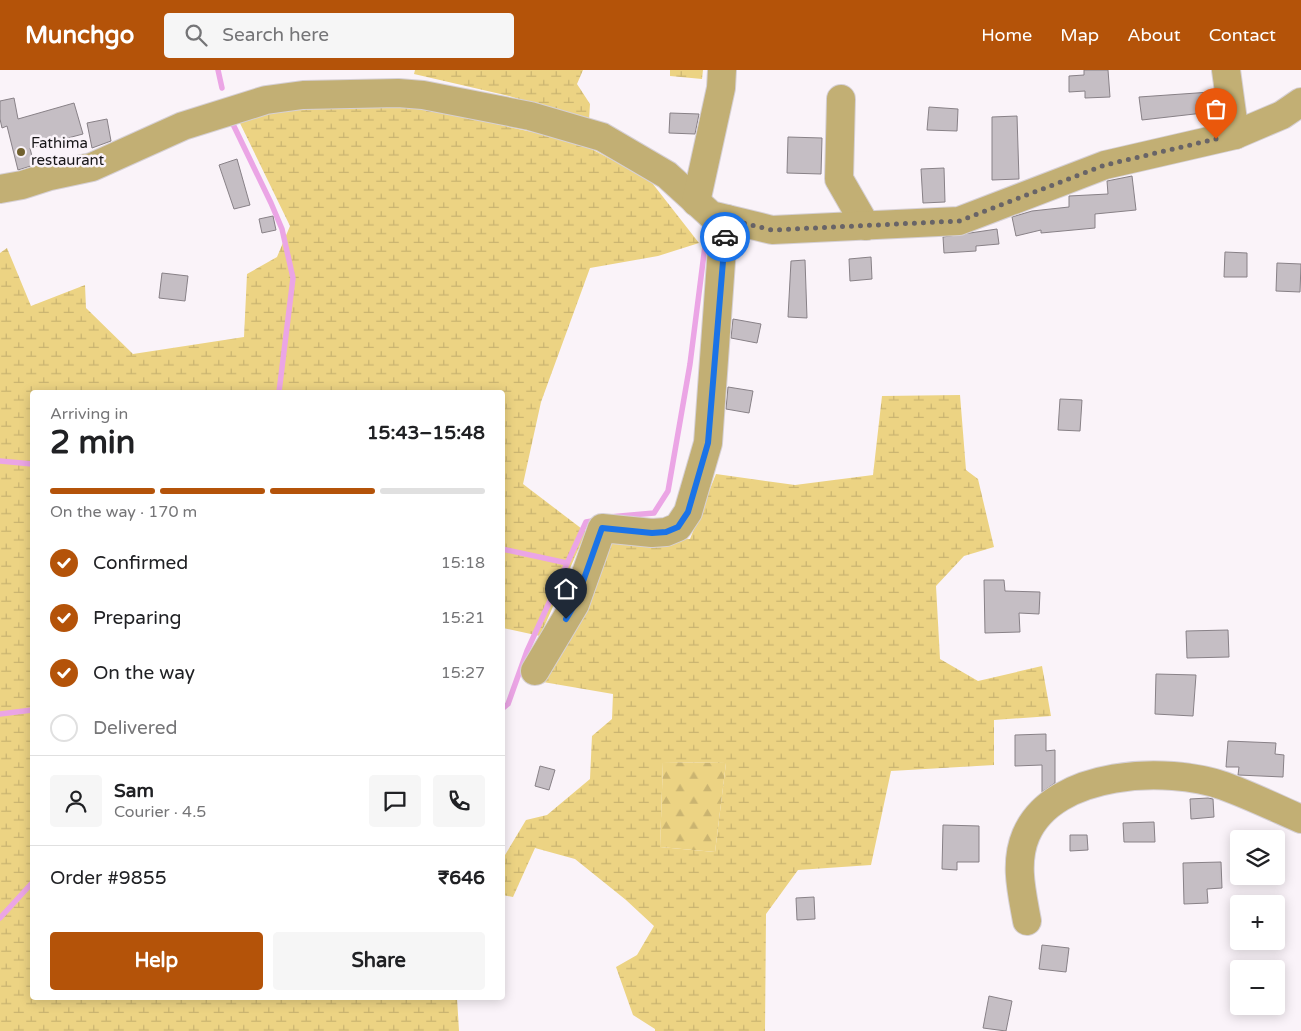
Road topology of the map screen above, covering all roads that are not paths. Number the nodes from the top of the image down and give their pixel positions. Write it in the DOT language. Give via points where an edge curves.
graph roads {
  1 [pos="722,70"];
  2 [pos="1226,70"];
  3 [pos="841,99"];
  4 [pos="1301,102"];
  5 [pos="1235,135"];
  6 [pos="0,189"];
  7 [pos="696,202"];
  8 [pos="727,219"];
  9 [pos="866,226"];
  10 [pos="535,671"];
  11 [pos="1301,818"];
  12 [pos="1027,921"];
  1 -- 7 [label="street"];
  2 -- 5 [label="street"];
  3 -- 9 [label="street" via="838,179"];
  4 -- 5 [label="street" via="1282,115"];
  5 -- 9 [label="street" via="1105,165 959,221"];
  6 -- 7 [label="street" via="92,167 183,126 266,100 303,94 398,93 530,116 602,137 667,175"];
  7 -- 8 [label="street" via="712,215"];
  8 -- 9 [label="street" via="772,230"];
  8 -- 10 [label="street" via="722,248 708,443 688,512 678,527 666,532 602,528 575,604"];
  11 -- 12 [label="street" via="1223,786 1182,777 1118,777 1076,788 1043,810 1026,835 1018,874"];
}
